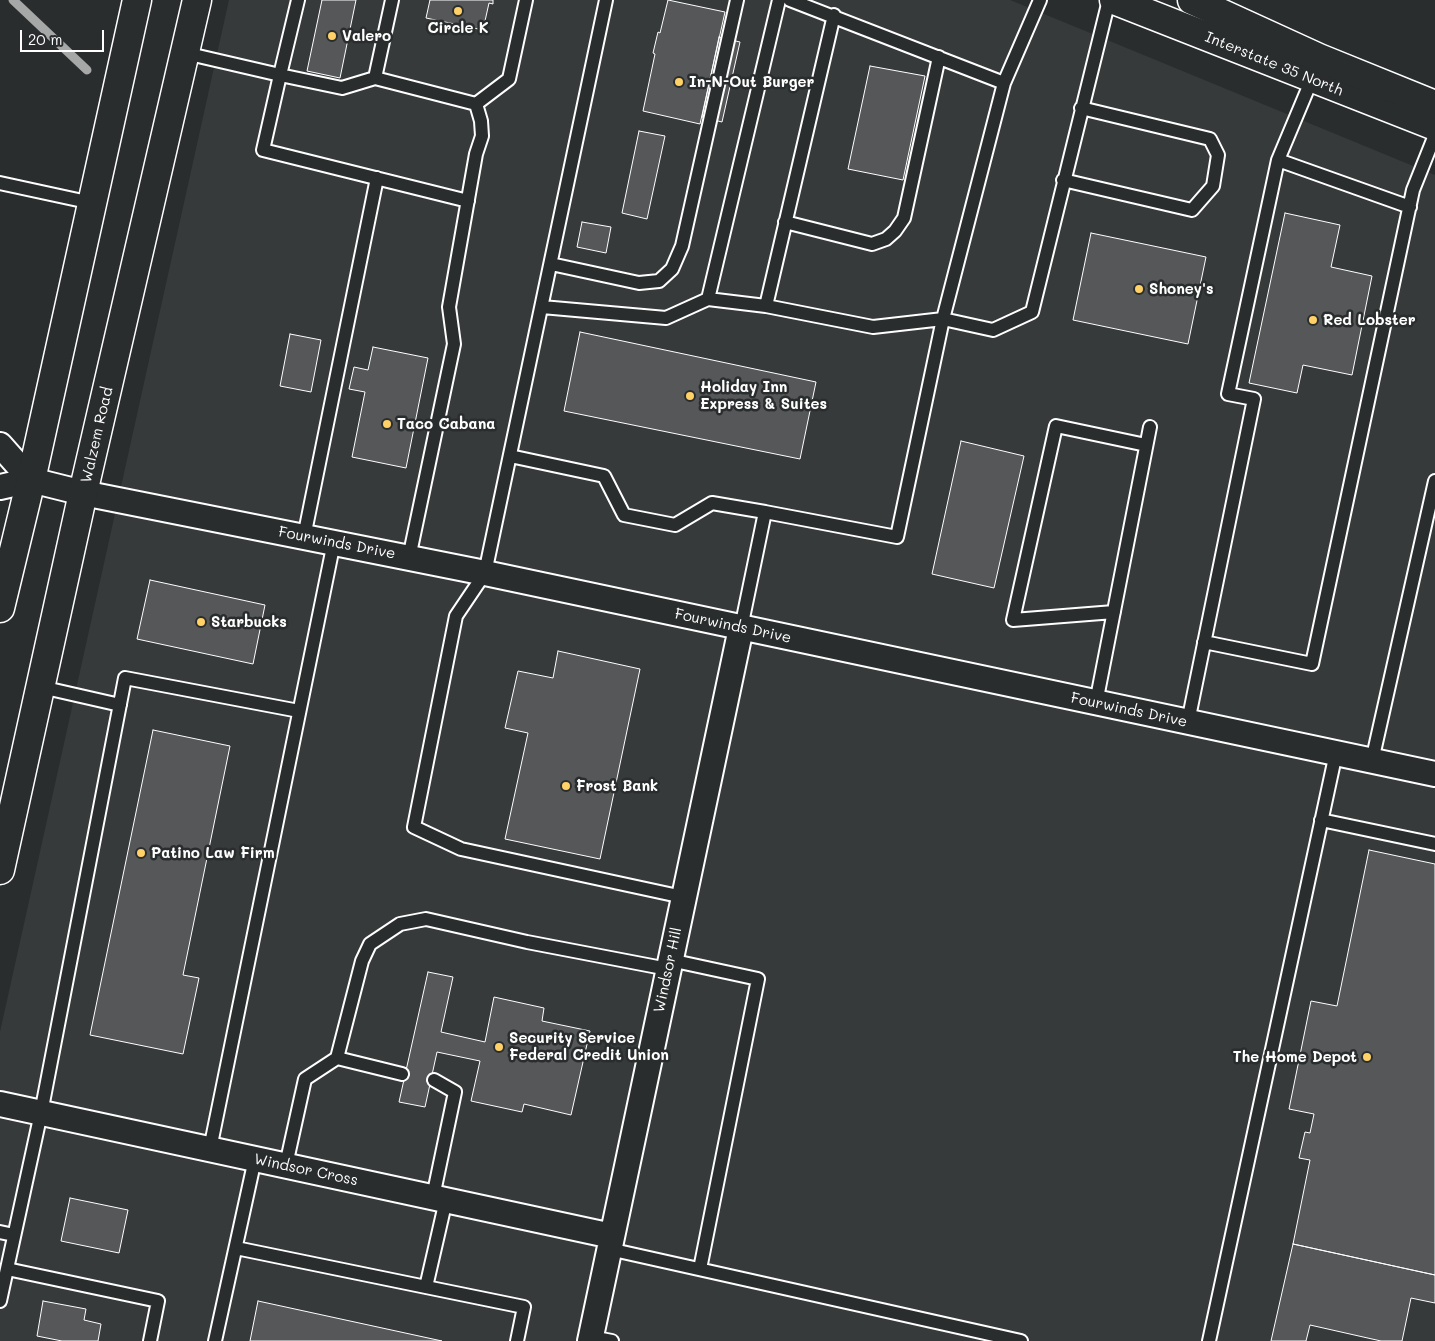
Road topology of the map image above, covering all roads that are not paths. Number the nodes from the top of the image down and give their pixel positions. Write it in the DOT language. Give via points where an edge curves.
graph roads {
  1 [pos="137,0"];
  2 [pos="197,0"];
  3 [pos="298,0"];
  4 [pos="392,0"];
  5 [pos="526,0"];
  6 [pos="606,0"];
  7 [pos="737,0"];
  8 [pos="779,0"];
  9 [pos="790,0"];
  10 [pos="1040,0"];
  11 [pos="1109,0"];
  12 [pos="1114,0"];
  13 [pos="1192,0"];
  14 [pos="834,15"];
  15 [pos="185,52"];
  16 [pos="940,58"];
  17 [pos="280,75"];
  18 [pos="375,78"];
  19 [pos="1312,79"];
  20 [pos="1004,83"];
  21 [pos="476,104"];
  22 [pos="1435,105"];
  23 [pos="1081,108"];
  24 [pos="1435,126"];
  25 [pos="1435,135"];
  26 [pos="1278,160"];
  27 [pos="377,178"];
  28 [pos="1063,180"];
  29 [pos="0,183"];
  30 [pos="468,201"];
  31 [pos="92,203"];
  32 [pos="1410,207"];
  33 [pos="785,222"];
  34 [pos="551,264"];
  35 [pos="708,299"];
  36 [pos="766,306"];
  37 [pos="542,307"];
  38 [pos="942,318"];
  39 [pos="1150,427"];
  40 [pos="0,445"];
  41 [pos="1146,445"];
  42 [pos="510,456"];
  43 [pos="31,480"];
  44 [pos="0,487"];
  45 [pos="1434,488"];
  46 [pos="84,493"];
  47 [pos="765,512"];
  48 [pos="1431,514"];
  49 [pos="304,536"];
  50 [pos="334,542"];
  51 [pos="409,558"];
  52 [pos="485,573"];
  53 [pos="0,608"];
  54 [pos="1114,612"];
  55 [pos="740,628"];
  56 [pos="1204,642"];
  57 [pos="41,687"];
  58 [pos="1096,703"];
  59 [pos="120,705"];
  60 [pos="299,711"];
  61 [pos="1188,722"];
  62 [pos="1336,753"];
  63 [pos="1372,761"];
  64 [pos="1435,774"];
  65 [pos="1321,820"];
  66 [pos="1435,844"];
  67 [pos="0,870"];
  68 [pos="683,897"];
  69 [pos="669,964"];
  70 [pos="337,1058"];
  71 [pos="402,1074"];
  72 [pos="434,1080"];
  73 [pos="0,1104"];
  74 [pos="41,1113"];
  75 [pos="210,1149"];
  76 [pos="255,1159"];
  77 [pos="286,1165"];
  78 [pos="440,1199"];
  79 [pos="0,1232"];
  80 [pos="14,1235"];
  81 [pos="610,1242"];
  82 [pos="236,1248"];
  83 [pos="7,1269"];
  84 [pos="700,1269"];
  85 [pos="426,1287"];
  86 [pos="0,1301"];
  87 [pos="598,1340"];
  88 [pos="150,1341"];
  89 [pos="215,1341"];
  90 [pos="517,1341"];
  91 [pos="1021,1341"];
  92 [pos="1209,1341"];
  1 -- 31 [label="main road"];
  2 -- 15 [label="main road, Walzem Road"];
  3 -- 17 [label="lane"];
  4 -- 18 [label="lane"];
  5 -- 21 [label="lane" via="508,79"];
  6 -- 34 [label="lane"];
  7 -- 34 [label="lane" via="682,246 672,269 659,281 640,283"];
  8 -- 35 [label="lane"];
  9 -- 14 [label="lane"];
  10 -- 20 [label="lane"];
  11 -- 23 [label="lane"];
  12 -- 19 [label="main road, Interstate 35 North"];
  13 -- 22 [label="main road" via="1319,58"];
  14 -- 16 [label="lane"];
  14 -- 33 [label="lane"];
  15 -- 17 [label="lane"];
  15 -- 46 [label="main road, Walzem Road"];
  16 -- 20 [label="lane"];
  16 -- 33 [label="lane" via="904,218 895,230 872,244"];
  17 -- 18 [label="lane" via="342,88"];
  17 -- 27 [label="lane" via="263,150"];
  18 -- 21 [label="lane"];
  19 -- 24 [label="main road, Interstate 35 North"];
  19 -- 26 [label="lane"];
  20 -- 38 [label="lane"];
  21 -- 30 [label="lane" via="482,121 482,136"];
  23 -- 28 [label="lane"];
  23 -- 28 [label="lane" via="1210,139 1218,155 1213,186 1192,210"];
  25 -- 32 [label="lane" via="1413,190"];
  26 -- 32 [label="lane"];
  26 -- 56 [label="lane" via="1228,394 1254,399"];
  27 -- 30 [label="lane"];
  27 -- 49 [label="lane"];
  28 -- 38 [label="lane" via="1032,312 993,330"];
  29 -- 31 [label="lane"];
  30 -- 51 [label="lane" via="449,307 454,344"];
  31 -- 43 [label="main road"];
  32 -- 56 [label="lane" via="1312,664"];
  33 -- 36 [label="lane"];
  34 -- 37 [label="lane"];
  35 -- 36 [label="lane"];
  35 -- 37 [label="lane" via="666,318"];
  36 -- 38 [label="lane" via="873,327"];
  37 -- 42 [label="lane"];
  38 -- 47 [label="lane" via="898,537"];
  39 -- 41 [label="lane"];
  40 -- 43 [label="street"];
  41 -- 54 [label="lane"];
  41 -- 54 [label="lane" via="1056,426 1013,620"];
  42 -- 47 [label="lane" via="604,476 624,515 675,525 712,503"];
  42 -- 52 [label="lane"];
  43 -- 44 [label="street"];
  43 -- 46 [label="street, Fourwinds Drive"];
  43 -- 53 [label="main road"];
  45 -- 48 [label="lane"];
  46 -- 49 [label="street, Fourwinds Drive"];
  46 -- 57 [label="main road, Walzem Road"];
  47 -- 55 [label="lane"];
  48 -- 63 [label="lane"];
  49 -- 50 [label="street, Fourwinds Drive"];
  50 -- 51 [label="street, Fourwinds Drive"];
  50 -- 60 [label="lane"];
  51 -- 52 [label="street, Fourwinds Drive"];
  52 -- 55 [label="street, Fourwinds Drive"];
  52 -- 68 [label="lane" via="456,616 414,828 461,850"];
  54 -- 58 [label="lane"];
  55 -- 58 [label="street, Fourwinds Drive"];
  55 -- 68 [label="street, Windsor Hill"];
  56 -- 61 [label="lane"];
  57 -- 59 [label="lane"];
  57 -- 67 [label="main road, Walzem Road"];
  58 -- 61 [label="street, Fourwinds Drive"];
  59 -- 60 [label="lane" via="125,678"];
  59 -- 74 [label="lane"];
  60 -- 75 [label="lane"];
  61 -- 62 [label="street, Fourwinds Drive"];
  62 -- 63 [label="street, Fourwinds Drive"];
  62 -- 65 [label="lane"];
  63 -- 64 [label="street, Fourwinds Drive"];
  65 -- 66 [label="lane"];
  65 -- 92 [label="lane"];
  68 -- 69 [label="street, Windsor Hill"];
  69 -- 70 [label="lane" via="527,942 426,919 400,924 370,944 362,961"];
  69 -- 81 [label="street, Windsor Hill"];
  69 -- 84 [label="lane" via="758,979"];
  70 -- 71 [label="lane"];
  70 -- 77 [label="lane" via="305,1079"];
  72 -- 78 [label="lane" via="455,1092"];
  73 -- 74 [label="street, Windsor Cross"];
  74 -- 75 [label="street, Windsor Cross"];
  74 -- 80 [label="lane"];
  75 -- 76 [label="street, Windsor Cross"];
  76 -- 77 [label="street, Windsor Cross"];
  76 -- 82 [label="lane"];
  77 -- 78 [label="street, Windsor Cross"];
  78 -- 81 [label="street, Windsor Cross"];
  78 -- 85 [label="lane"];
  79 -- 80 [label="lane"];
  80 -- 83 [label="lane"];
  81 -- 84 [label="lane"];
  81 -- 87 [label="street, Windsor Hill"];
  82 -- 85 [label="lane"];
  82 -- 89 [label="lane"];
  83 -- 86 [label="lane"];
  83 -- 88 [label="lane" via="158,1301"];
  84 -- 91 [label="lane"];
  85 -- 90 [label="lane" via="524,1307"];
}
